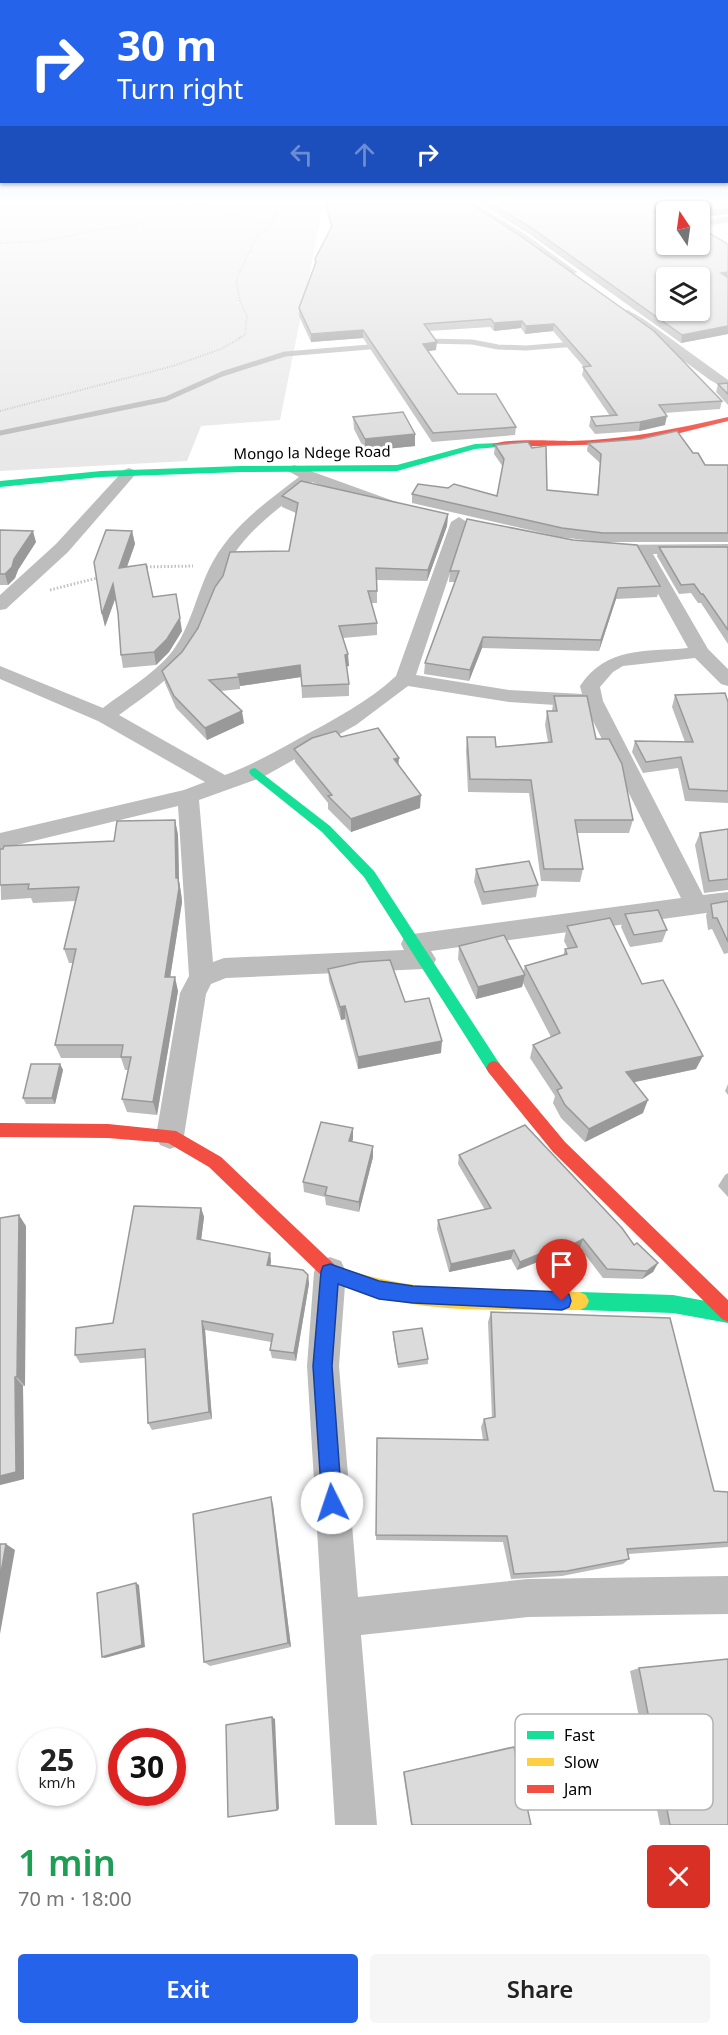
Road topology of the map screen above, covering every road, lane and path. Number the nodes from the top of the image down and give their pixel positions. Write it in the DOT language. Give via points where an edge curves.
graph roads {
  1 [pos="237,286"];
  2 [pos="620,308"];
  3 [pos="724,379"];
  4 [pos="0,411"];
  5 [pos="728,419"];
  6 [pos="129,473"];
  7 [pos="302,473"];
  8 [pos="0,484"];
  9 [pos="404,509"];
  10 [pos="459,522"];
  11 [pos="590,548"];
  12 [pos="642,549"];
  13 [pos="728,549"];
  14 [pos="219,566"];
  15 [pos="137,568"];
  16 [pos="102,576"];
  17 [pos="16,591"];
  18 [pos="0,605"];
  19 [pos="700,652"];
  20 [pos="0,672"];
  21 [pos="404,679"];
  22 [pos="728,680"];
  23 [pos="593,701"];
  24 [pos="105,716"];
  25 [pos="255,772"];
  26 [pos="225,784"];
  27 [pos="188,796"];
  28 [pos="0,841"];
  29 [pos="728,901"];
  30 [pos="697,907"];
  31 [pos="419,951"];
  32 [pos="202,977"];
  33 [pos="0,1130"];
  34 [pos="170,1136"];
  35 [pos="330,1272"];
  36 [pos="728,1313"];
  37 [pos="728,1594"];
  38 [pos="340,1618"];
  39 [pos="356,1825"];
  1 -- 4 [label="path" via="247,316 245,335 221,349 173,366"];
  2 -- 3 [label="street"];
  5 -- 7 [label="street, Mongo la Ndege Road" via="631,440 475,447 397,468"];
  6 -- 7 [label="street, Mongo la Ndege Road" via="241,469"];
  6 -- 8 [label="street, Mongo la Ndege Road"];
  6 -- 17 [label="street" via="62,548"];
  7 -- 9 [label="street"];
  7 -- 14 [label="street" via="229,549"];
  10 -- 21 [label="street"];
  11 -- 12 [label="street"];
  12 -- 13 [label="street"];
  12 -- 19 [label="street"];
  14 -- 15 [label="path"];
  14 -- 24 [label="street" via="177,658"];
  16 -- 17 [label="path" via="51,590"];
  17 -- 18 [label="street"];
  19 -- 22 [label="street"];
  19 -- 23 [label="street" via="618,661 590,686"];
  20 -- 24 [label="street"];
  21 -- 23 [label="street" via="509,696"];
  21 -- 25 [label="street" via="349,720"];
  23 -- 30 [label="street"];
  24 -- 26 [label="street"];
  25 -- 26 [label="street"];
  25 -- 31 [label="street" via="326,829 369,874"];
  26 -- 27 [label="street"];
  27 -- 28 [label="street"];
  27 -- 32 [label="street"];
  29 -- 30 [label="street"];
  30 -- 31 [label="street"];
  31 -- 32 [label="street" via="224,968"];
  31 -- 36 [label="street" via="488,1060 537,1122"];
  32 -- 34 [label="street" via="194,993"];
  33 -- 34 [label="street"];
  34 -- 35 [label="street" via="215,1162"];
  35 -- 36 [label="street" via="379,1290 430,1296 673,1304"];
  35 -- 38 [label="street" via="322,1366"];
  37 -- 38 [label="street" via="528,1598"];
  38 -- 39 [label="street"];
}
